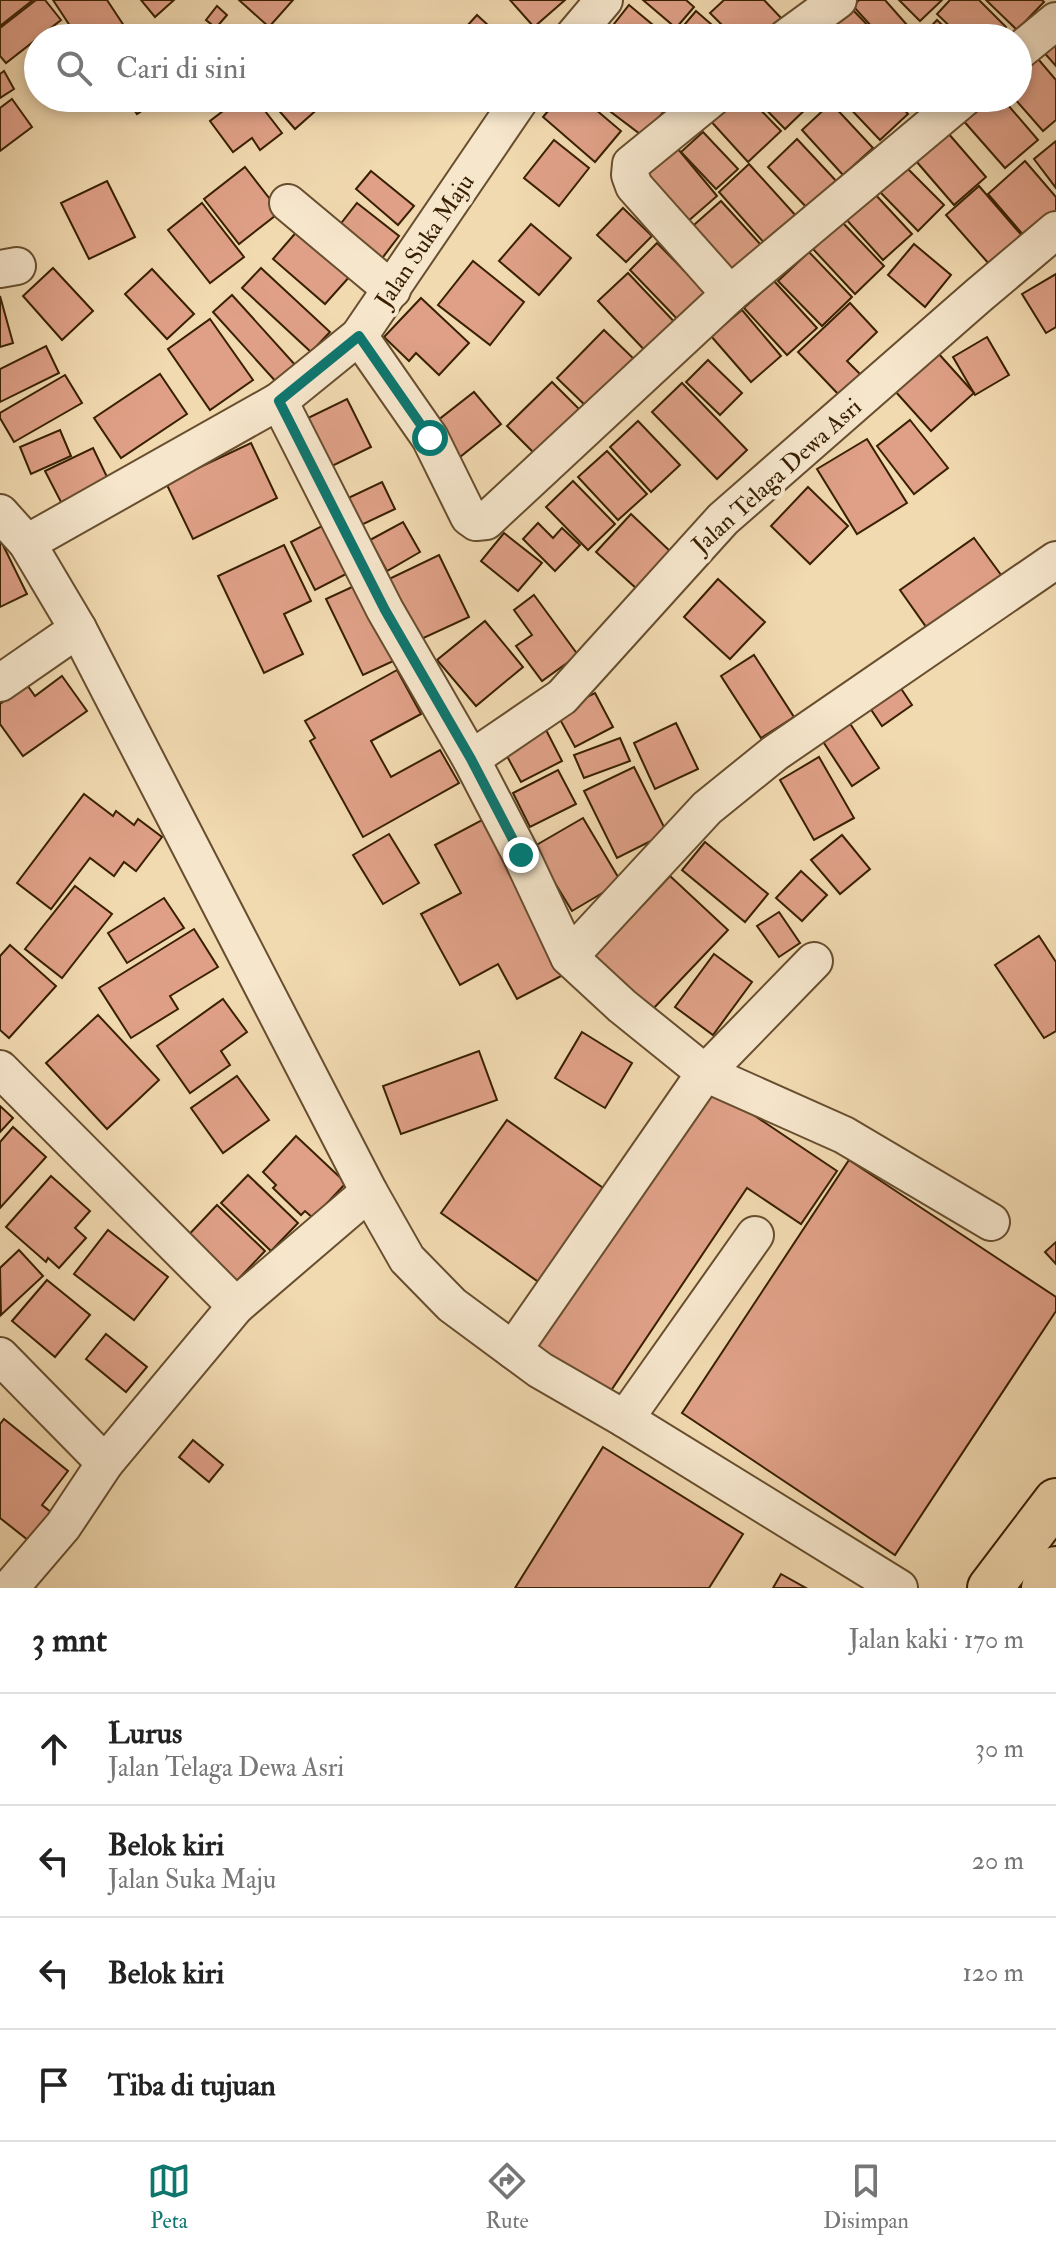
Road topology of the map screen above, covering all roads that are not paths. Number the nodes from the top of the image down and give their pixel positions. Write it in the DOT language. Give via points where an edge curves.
graph roads {
  1 [pos="604,0"];
  2 [pos="838,0"];
  3 [pos="791,20"];
  4 [pos="1056,21"];
  5 [pos="584,24"];
  6 [pos="1032,41"];
  7 [pos="512,112"];
  8 [pos="695,112"];
  9 [pos="947,112"];
  10 [pos="288,203"];
  11 [pos="1056,230"];
  12 [pos="392,290"];
  13 [pos="730,294"];
  14 [pos="359,336"];
  15 [pos="279,401"];
  16 [pos="0,513"];
  17 [pos="27,543"];
  18 [pos="1056,560"];
  19 [pos="78,629"];
  20 [pos="0,683"];
  21 [pos="471,759"];
  22 [pos="569,957"];
  23 [pos="814,961"];
  24 [pos="0,1069"];
  25 [pos="705,1073"];
  26 [pos="369,1192"];
  27 [pos="991,1222"];
  28 [pos="755,1235"];
  29 [pos="236,1306"];
  30 [pos="513,1350"];
  31 [pos="0,1356"];
  32 [pos="625,1419"];
  33 [pos="105,1463"];
  34 [pos="1056,1501"];
  35 [pos="1056,1569"];
  36 [pos="10,1588"];
  37 [pos="899,1588"];
  38 [pos="990,1588"];
  39 [pos="1044,1588"];
  1 -- 5 [label="street"];
  2 -- 3 [label="street"];
  4 -- 6 [label="street"];
  7 -- 12 [label="street, Jalan Suka Maju"];
  8 -- 13 [label="street" via="631,164 630,175 634,186"];
  9 -- 13 [label="street"];
  10 -- 12 [label="street"];
  11 -- 21 [label="street, Jalan Telaga Dewa Asri" via="723,519 562,697"];
  12 -- 14 [label="street, Jalan Suka Maju"];
  13 -- 14 [label="street" via="486,521 469,517 430,438"];
  14 -- 15 [label="street, Jalan Suka Maju"];
  15 -- 17 [label="street, Jalan Suka Maju"];
  15 -- 21 [label="street" via="385,610"];
  16 -- 17 [label="street"];
  17 -- 19 [label="street"];
  18 -- 22 [label="street" via="775,753 707,808"];
  19 -- 20 [label="street"];
  19 -- 26 [label="street"];
  21 -- 22 [label="street"];
  22 -- 25 [label="street"];
  23 -- 25 [label="street"];
  24 -- 29 [label="street"];
  25 -- 27 [label="street" via="844,1135"];
  25 -- 30 [label="street"];
  26 -- 29 [label="street"];
  26 -- 30 [label="street" via="407,1259 452,1305"];
  28 -- 32 [label="street"];
  29 -- 33 [label="street"];
  30 -- 32 [label="street"];
  31 -- 33 [label="street"];
  32 -- 37 [label="street"];
  33 -- 36 [label="street" via="63,1526"];
  34 -- 38 [label="highway"];
  35 -- 39 [label="highway"];
}
